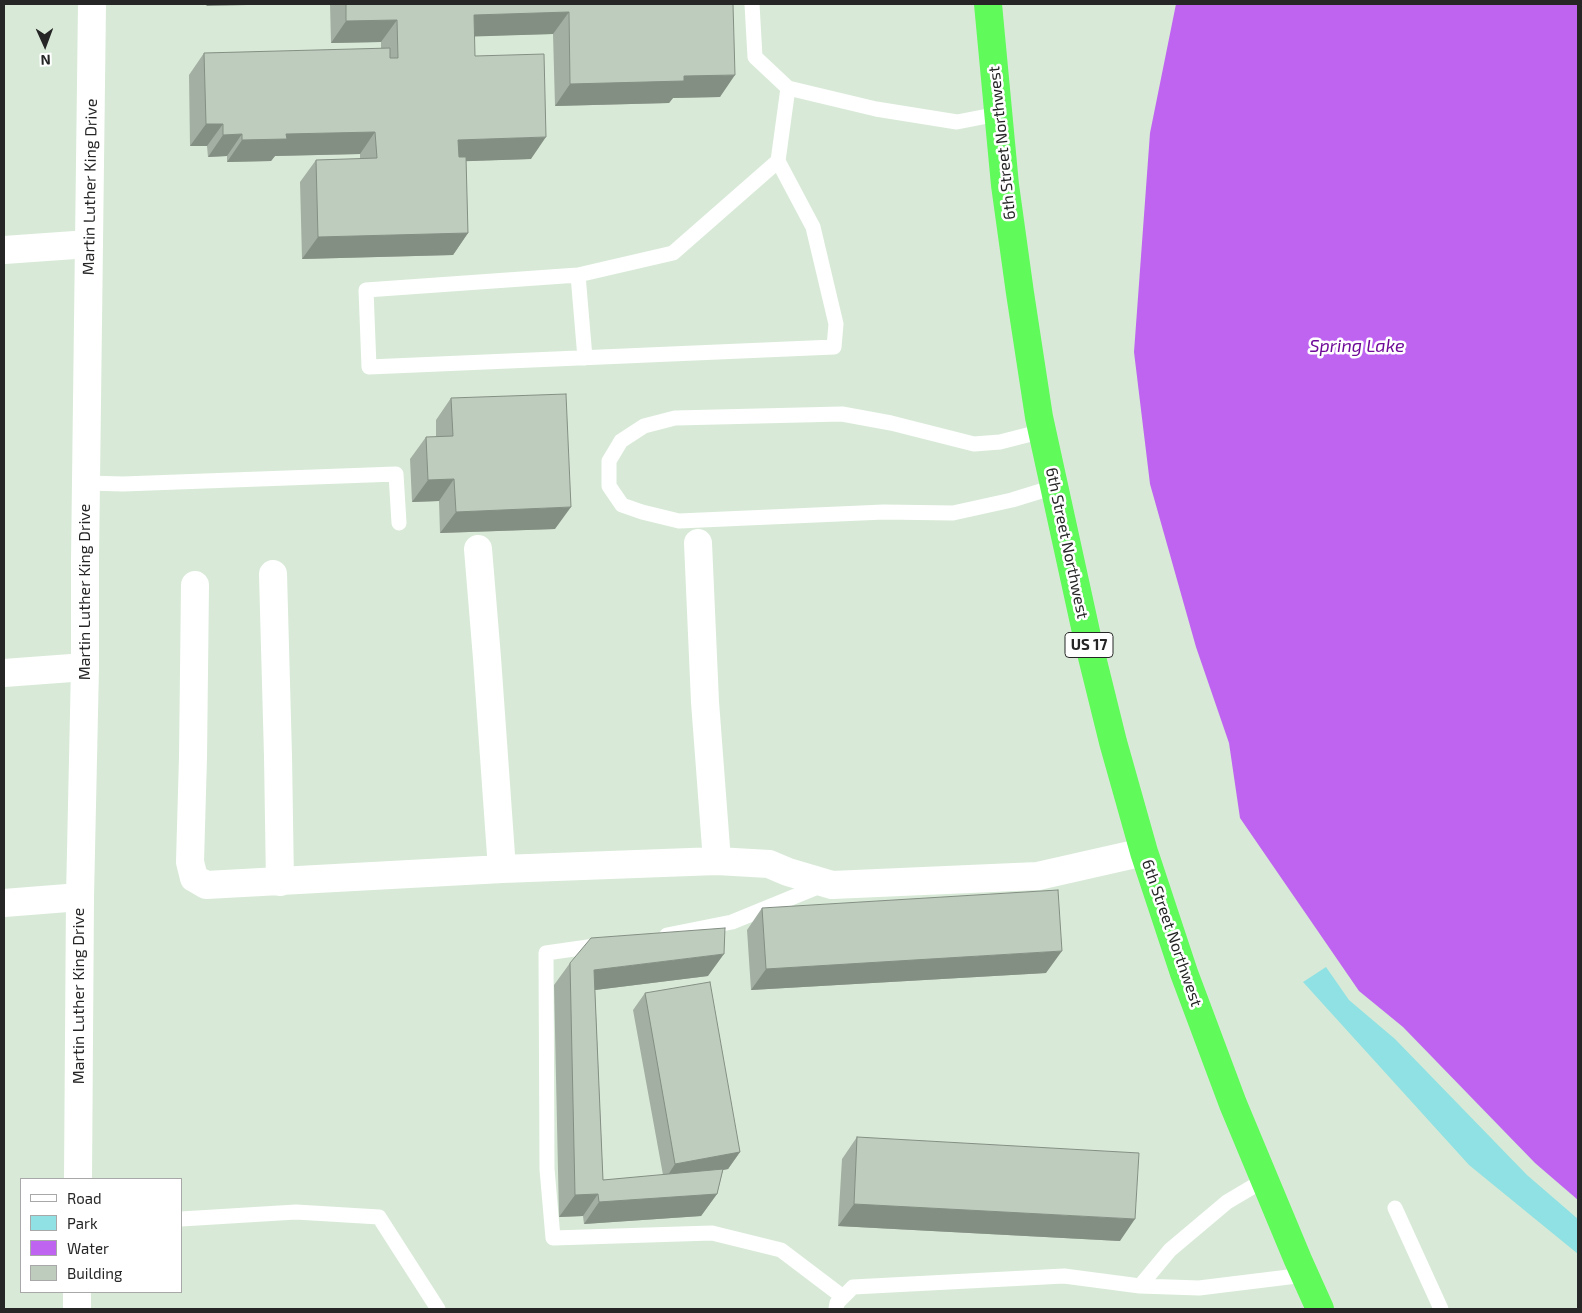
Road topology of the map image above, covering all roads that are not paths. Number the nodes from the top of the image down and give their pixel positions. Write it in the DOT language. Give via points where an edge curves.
graph roads {
  1 [pos="92,4"];
  2 [pos="752,4"];
  3 [pos="988,4"];
  4 [pos="788,88"];
  5 [pos="998,114"];
  6 [pos="778,161"];
  7 [pos="89,244"];
  8 [pos="4,250"];
  9 [pos="578,275"];
  10 [pos="585,358"];
  11 [pos="1043,431"];
  12 [pos="86,483"];
  13 [pos="1054,487"];
  14 [pos="399,523"];
  15 [pos="698,543"];
  16 [pos="478,549"];
  17 [pos="273,574"];
  18 [pos="195,585"];
  19 [pos="85,667"];
  20 [pos="4,673"];
  21 [pos="1144,852"];
  22 [pos="717,861"];
  23 [pos="502,869"];
  24 [pos="280,882"];
  25 [pos="825,884"];
  26 [pos="80,897"];
  27 [pos="4,903"];
  28 [pos="656,937"];
  29 [pos="619,943"];
  30 [pos="78,1178"];
  31 [pos="1264,1180"];
  32 [pos="1395,1208"];
  33 [pos="182,1219"];
  34 [pos="1301,1268"];
  35 [pos="1140,1286"];
  36 [pos="77,1293"];
  37 [pos="840,1303"];
  38 [pos="77,1309"];
  39 [pos="438,1309"];
  40 [pos="1320,1309"];
  41 [pos="1441,1309"];
  1 -- 7 [label="street, Martin Luther King Drive"];
  2 -- 4 [label="lane" via="755,57"];
  3 -- 5 [label="highway, 6th Street Northwest / US 17"];
  4 -- 5 [label="lane" via="876,109 957,122"];
  4 -- 6 [label="lane"];
  5 -- 11 [label="highway, 6th Street Northwest / US 17" via="1020,293"];
  6 -- 9 [label="lane" via="674,253"];
  6 -- 10 [label="lane" via="813,226 836,324 834,347"];
  7 -- 8 [label="street"];
  7 -- 12 [label="street, Martin Luther King Drive"];
  9 -- 10 [label="lane"];
  9 -- 10 [label="lane" via="366,290 369,367"];
  11 -- 13 [label="highway, 6th Street Northwest / US 17"];
  11 -- 13 [label="lane" via="1000,442 974,444 842,414 675,418 644,426 621,441 609,461 609,486 622,505 679,521 884,512 953,513"];
  12 -- 14 [label="lane" via="396,474"];
  12 -- 19 [label="street, Martin Luther King Drive"];
  13 -- 21 [label="highway, 6th Street Northwest / US 17" via="1088,641"];
  15 -- 22 [label="street"];
  16 -- 23 [label="street"];
  17 -- 24 [label="street"];
  18 -- 24 [label="street" via="190,862 194,878 206,885"];
  19 -- 20 [label="street"];
  19 -- 26 [label="street, Martin Luther King Drive"];
  21 -- 25 [label="street" via="1038,876"];
  21 -- 31 [label="highway, 6th Street Northwest / US 17" via="1184,973"];
  22 -- 23 [label="street"];
  22 -- 25 [label="street" via="769,864"];
  23 -- 24 [label="street"];
  25 -- 28 [label="lane" via="732,922"];
  26 -- 27 [label="street"];
  26 -- 30 [label="street, Martin Luther King Drive"];
  29 -- 37 [label="lane" via="546,953 547,1169 553,1238 712,1233 781,1250"];
  31 -- 34 [label="highway, 6th Street Northwest / US 17"];
  31 -- 35 [label="lane" via="1227,1202 1170,1250"];
  32 -- 41 [label="lane"];
  33 -- 39 [label="lane" via="296,1212 379,1217"];
  34 -- 35 [label="lane" via="1199,1288"];
  34 -- 40 [label="highway, US 17"];
  35 -- 37 [label="lane" via="1064,1276 853,1287"];
  36 -- 38 [label="street"];
}
